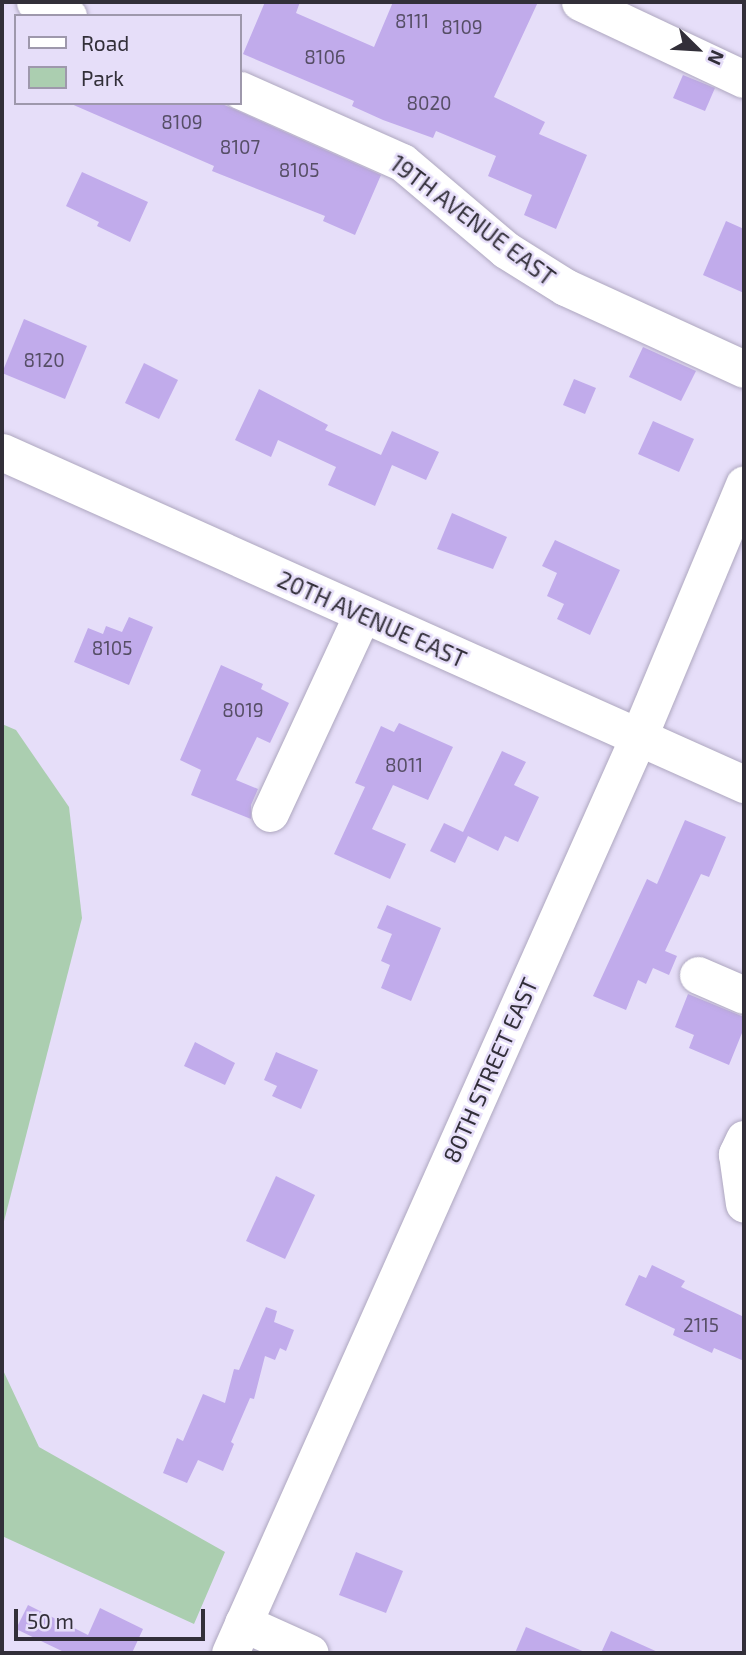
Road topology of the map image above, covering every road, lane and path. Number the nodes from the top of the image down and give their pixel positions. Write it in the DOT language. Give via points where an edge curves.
graph roads {
  1 [pos="35,2"];
  2 [pos="580,2"];
  3 [pos="63,14"];
  4 [pos="744,79"];
  5 [pos="242,91"];
  6 [pos="744,369"];
  7 [pos="2,452"];
  8 [pos="744,484"];
  9 [pos="362,615"];
  10 [pos="638,738"];
  11 [pos="744,784"];
  12 [pos="270,813"];
  13 [pos="698,975"];
  14 [pos="744,995"];
  15 [pos="744,1139"];
  16 [pos="744,1204"];
  17 [pos="237,1638"];
  18 [pos="310,1653"];
  1 -- 3 [label="street"];
  2 -- 4 [label="street"];
  5 -- 6 [label="street, 19TH AVENUE EAST" via="402,162 506,250 565,287"];
  7 -- 9 [label="street, 20TH AVENUE EAST"];
  8 -- 10 [label="street, 80TH STREET EAST"];
  9 -- 10 [label="street, 20TH AVENUE EAST"];
  9 -- 12 [label="street"];
  10 -- 11 [label="street, 20TH AVENUE EAST"];
  10 -- 17 [label="street, 80TH STREET EAST"];
  13 -- 14 [label="street"];
  15 -- 16 [label="street" via="737,1154"];
  17 -- 18 [label="street"];
}
